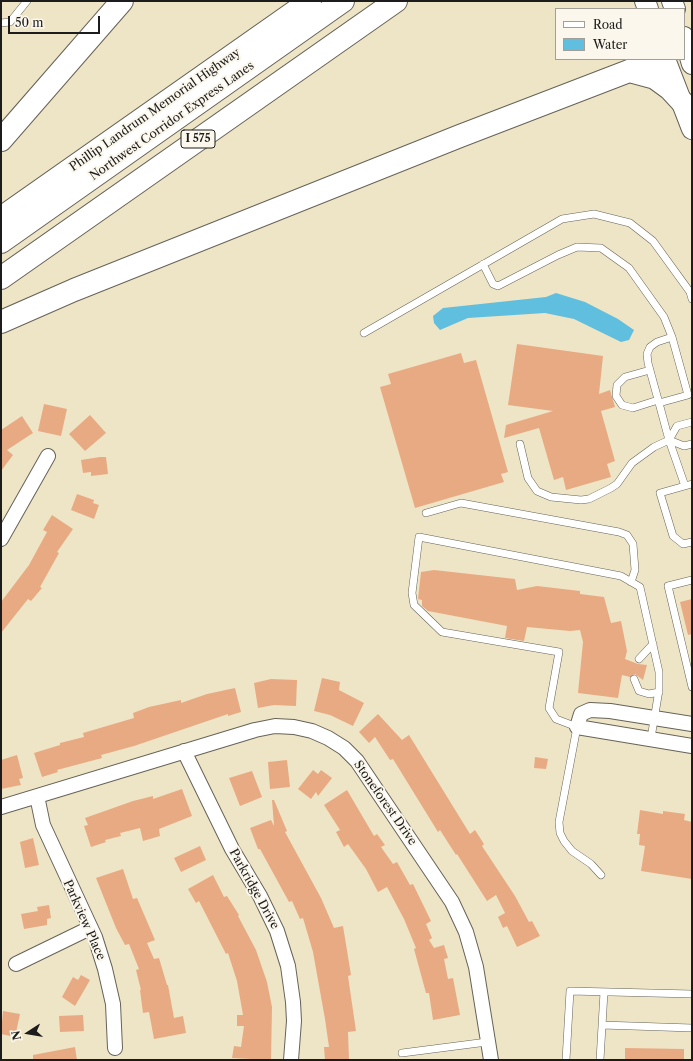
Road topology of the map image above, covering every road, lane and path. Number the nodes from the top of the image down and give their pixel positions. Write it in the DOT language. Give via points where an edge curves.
graph roads {
  1 [pos="27,1"];
  2 [pos="122,1"];
  3 [pos="310,1"];
  4 [pos="343,1"];
  5 [pos="396,1"];
  6 [pos="1,23"];
  7 [pos="651,60"];
  8 [pos="666,60"];
  9 [pos="629,71"];
  10 [pos="683,103"];
  11 [pos="692,129"];
  12 [pos="1,140"];
  13 [pos="1,218"];
  14 [pos="1,242"];
  15 [pos="483,264"];
  16 [pos="1,278"];
  17 [pos="692,299"];
  18 [pos="1,322"];
  19 [pos="364,333"];
  20 [pos="672,337"];
  21 [pos="650,370"];
  22 [pos="659,402"];
  23 [pos="692,422"];
  24 [pos="669,440"];
  25 [pos="520,444"];
  26 [pos="692,444"];
  27 [pos="48,456"];
  28 [pos="688,485"];
  29 [pos="426,513"];
  30 [pos="1,539"];
  31 [pos="692,542"];
  32 [pos="692,580"];
  33 [pos="631,582"];
  34 [pos="653,644"];
  35 [pos="639,659"];
  36 [pos="634,678"];
  37 [pos="692,687"];
  38 [pos="659,692"];
  39 [pos="654,718"];
  40 [pos="692,724"];
  41 [pos="577,727"];
  42 [pos="651,738"];
  43 [pos="692,746"];
  44 [pos="184,751"];
  45 [pos="37,796"];
  46 [pos="1,807"];
  47 [pos="601,875"];
  48 [pos="90,928"];
  49 [pos="16,964"];
  50 [pos="604,992"];
  51 [pos="692,994"];
  52 [pos="602,1025"];
  53 [pos="692,1028"];
  54 [pos="487,1042"];
  55 [pos="115,1048"];
  56 [pos="402,1052"];
  57 [pos="291,1060"];
  58 [pos="491,1060"];
  59 [pos="566,1060"];
  60 [pos="600,1060"];
  1 -- 6 [label="lane" via="10,22"];
  2 -- 12 [label="highway"];
  3 -- 13 [label="highway, Phillip Landrum Memorial Highway"];
  4 -- 14 [label="highway, Northwest Corridor Express Lanes"];
  5 -- 16 [label="highway, I 575"];
  7 -- 9 [label="highway"];
  8 -- 10 [label="main road"];
  9 -- 10 [label="highway" via="662,82"];
  9 -- 18 [label="highway" via="74,290"];
  10 -- 11 [label="main road"];
  15 -- 17 [label="lane" via="562,219 594,214 630,223 653,242 690,292"];
  15 -- 19 [label="lane"];
  15 -- 20 [label="lane" via="493,284 498,286 576,247 601,248 629,268 664,317"];
  20 -- 21 [label="lane" via="650,347 647,354"];
  20 -- 22 [label="lane" via="688,395"];
  21 -- 22 [label="lane"];
  21 -- 22 [label="lane" via="625,377 617,385 616,396 622,405 632,408"];
  22 -- 24 [label="lane"];
  23 -- 24 [label="lane" via="677,426"];
  24 -- 25 [label="lane" via="632,462 617,484 611,488 589,499 576,500 552,497 537,491 528,478"];
  24 -- 26 [label="lane" via="684,446"];
  24 -- 28 [label="lane"];
  27 -- 30 [label="street"];
  28 -- 31 [label="lane" via="660,493 673,536 683,544"];
  29 -- 33 [label="lane" via="461,503 620,532 627,535 633,544 635,570"];
  32 -- 37 [label="lane" via="668,586"];
  33 -- 34 [label="lane" via="640,587"];
  33 -- 41 [label="lane" via="621,576 419,537 412,593 414,604 442,632 559,652 549,708 556,719"];
  34 -- 35 [label="lane"];
  34 -- 38 [label="lane" via="660,672"];
  36 -- 38 [label="lane" via="638,691 649,694"];
  38 -- 39 [label="lane"];
  39 -- 40 [label="street"];
  39 -- 41 [label="street" via="590,710 581,714"];
  39 -- 42 [label="lane"];
  41 -- 42 [label="street"];
  41 -- 47 [label="lane" via="560,833 572,851 591,864"];
  42 -- 43 [label="street"];
  44 -- 45 [label="street, Stoneforest Drive"];
  44 -- 54 [label="street, Stoneforest Drive" via="255,730 288,726 312,731 328,738 353,756 452,902 466,932 476,967"];
  44 -- 57 [label="street, Parkridge Drive" via="228,843 260,896 277,931 288,966 292,990 294,1020"];
  45 -- 46 [label="street, Stoneforest Drive"];
  45 -- 48 [label="street, Parkview Place" via="43,825"];
  48 -- 49 [label="street"];
  48 -- 55 [label="street, Parkview Place" via="110,986 115,1023"];
  50 -- 51 [label="lane"];
  50 -- 52 [label="lane"];
  50 -- 59 [label="lane" via="570,991"];
  52 -- 53 [label="lane"];
  52 -- 60 [label="lane"];
  54 -- 56 [label="lane"];
  54 -- 58 [label="street, Stoneforest Drive"];
}
